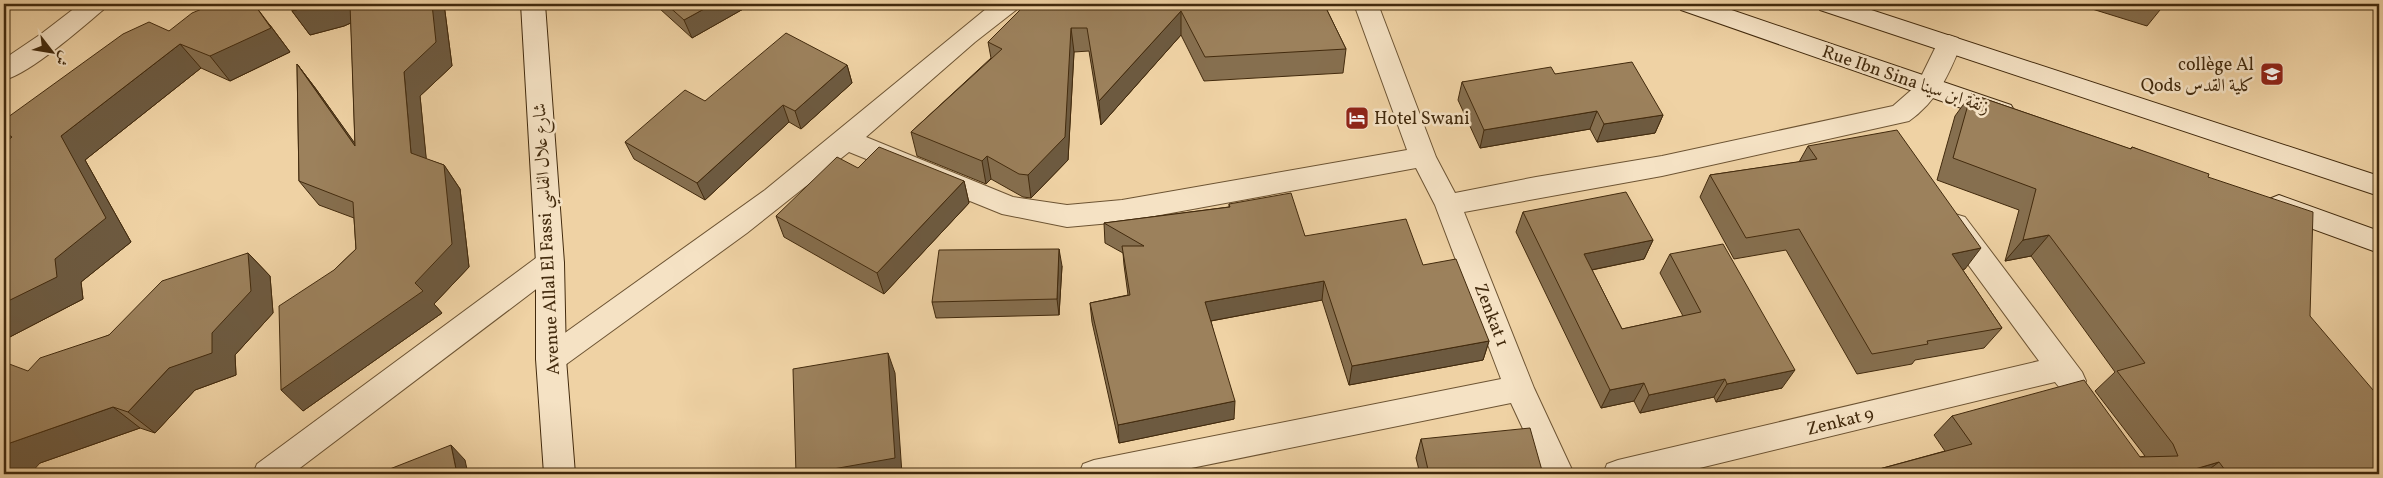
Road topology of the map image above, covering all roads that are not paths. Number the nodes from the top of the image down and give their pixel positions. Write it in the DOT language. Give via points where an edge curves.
graph roads {
  1 [pos="95,4"];
  2 [pos="533,4"];
  3 [pos="1008,4"];
  4 [pos="1366,4"];
  5 [pos="1689,4"];
  6 [pos="1828,4"];
  7 [pos="1949,44"];
  8 [pos="4,71"];
  9 [pos="1930,88"];
  10 [pos="2020,118"];
  11 [pos="1876,120"];
  12 [pos="847,140"];
  13 [pos="1893,143"];
  14 [pos="1423,157"];
  15 [pos="2379,186"];
  16 [pos="2257,199"];
  17 [pos="1938,204"];
  18 [pos="1448,206"];
  19 [pos="2379,242"];
  20 [pos="550,262"];
  21 [pos="551,359"];
  22 [pos="2061,368"];
  23 [pos="1519,388"];
  24 [pos="2088,406"];
  25 [pos="268,474"];
  26 [pos="560,474"];
  27 [pos="1094,474"];
  28 [pos="1559,474"];
  29 [pos="1618,474"];
  1 -- 8 [label="street"];
  2 -- 20 [label="street, Avenue Allal El Fassi شارع علال الفاسي"];
  3 -- 12 [label="street"];
  4 -- 14 [label="street, Zenkat 1"];
  5 -- 9 [label="street, Rue Ibn Sina زنقة ابن سينا"];
  6 -- 7 [label="street"];
  7 -- 9 [label="street"];
  7 -- 15 [label="street"];
  9 -- 10 [label="street, Rue Ibn Sina زنقة ابن سينا"];
  9 -- 11 [label="street" via="1922,99 1900,114"];
  11 -- 13 [label="street"];
  11 -- 18 [label="street" via="1662,166 1536,187"];
  12 -- 14 [label="street" via="1012,207 1067,216 1122,211"];
  12 -- 21 [label="street" via="725,237"];
  14 -- 18 [label="street, Zenkat 1"];
  16 -- 19 [label="street"];
  17 -- 22 [label="street"];
  18 -- 23 [label="street, Zenkat 1"];
  20 -- 21 [label="street, Avenue Allal El Fassi شارع علال الفاسي"];
  20 -- 25 [label="street"];
  21 -- 26 [label="street, Avenue Allal El Fassi شارع علال الفاسي"];
  22 -- 24 [label="street"];
  22 -- 29 [label="street, Zenkat 9"];
  23 -- 27 [label="street"];
  23 -- 28 [label="street, Zenkat 1"];
}
